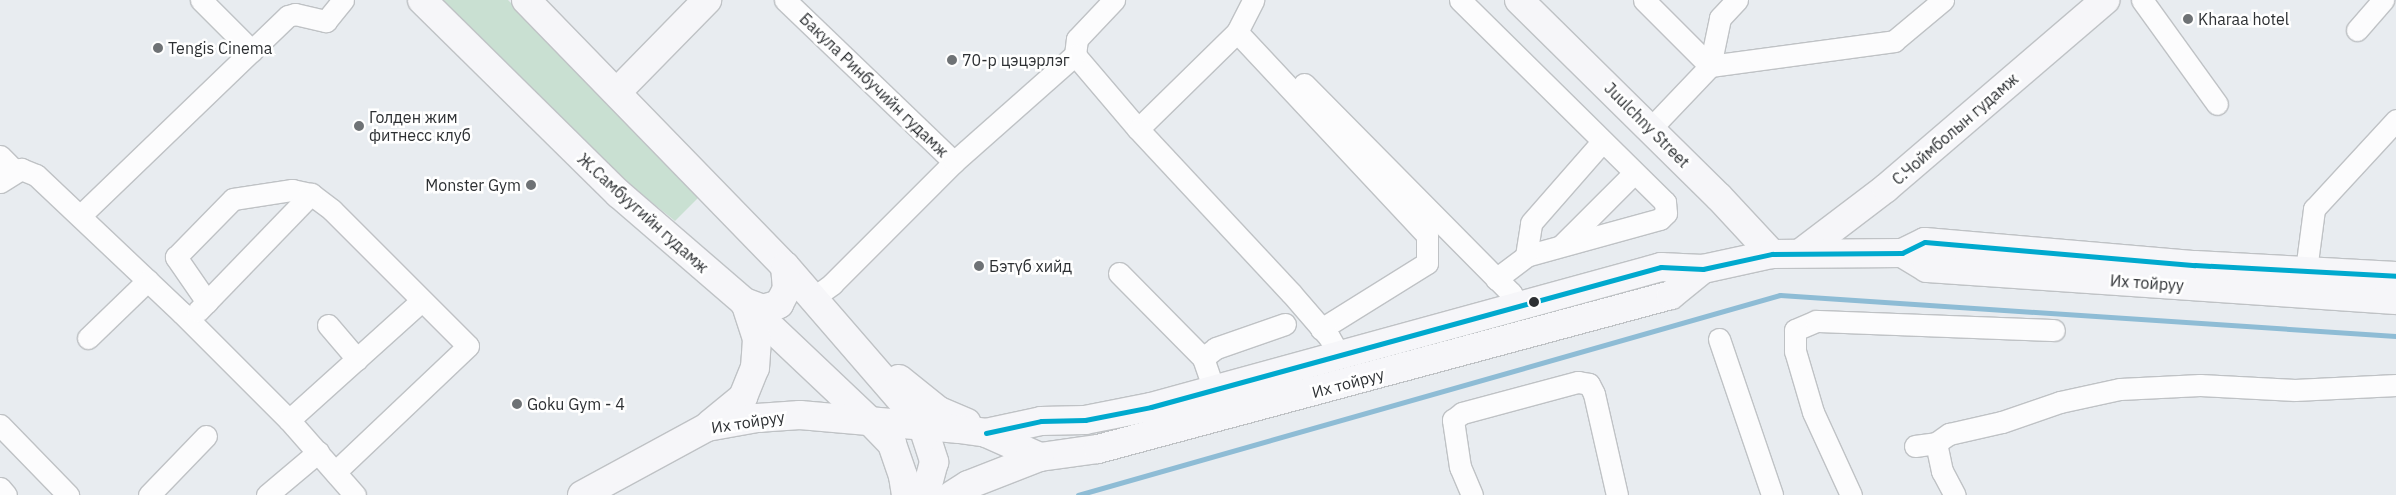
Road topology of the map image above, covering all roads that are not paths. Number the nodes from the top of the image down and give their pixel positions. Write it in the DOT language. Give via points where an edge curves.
graph roads {
  1 [pos="201,0"];
  2 [pos="343,0"];
  3 [pos="422,0"];
  4 [pos="526,0"];
  5 [pos="707,0"];
  6 [pos="785,0"];
  7 [pos="1114,0"];
  8 [pos="1253,0"];
  9 [pos="1460,0"];
  10 [pos="1519,0"];
  11 [pos="1644,0"];
  12 [pos="1737,0"];
  13 [pos="1943,0"];
  14 [pos="2105,0"];
  15 [pos="2142,0"];
  16 [pos="2383,0"];
  17 [pos="286,7"];
  18 [pos="2357,30"];
  19 [pos="1241,38"];
  20 [pos="252,51"];
  21 [pos="1074,55"];
  22 [pos="1710,66"];
  23 [pos="617,92"];
  24 [pos="2217,104"];
  25 [pos="2396,120"];
  26 [pos="1651,128"];
  27 [pos="1138,129"];
  28 [pos="1601,142"];
  29 [pos="954,162"];
  30 [pos="5,170"];
  31 [pos="1634,173"];
  32 [pos="311,194"];
  33 [pos="81,215"];
  34 [pos="1560,247"];
  35 [pos="1802,252"];
  36 [pos="1902,253"];
  37 [pos="1772,254"];
  38 [pos="1526,256"];
  39 [pos="785,266"];
  40 [pos="1703,269"];
  41 [pos="2306,270"];
  42 [pos="1119,273"];
  43 [pos="2396,276"];
  44 [pos="1496,279"];
  45 [pos="148,280"];
  46 [pos="814,298"];
  47 [pos="2396,300"];
  48 [pos="421,301"];
  49 [pos="207,302"];
  50 [pos="744,302"];
  51 [pos="1520,308"];
  52 [pos="189,320"];
  53 [pos="1285,324"];
  54 [pos="328,325"];
  55 [pos="1321,329"];
  56 [pos="2054,330"];
  57 [pos="88,338"];
  58 [pos="1719,339"];
  59 [pos="855,348"];
  60 [pos="1340,356"];
  61 [pos="1203,358"];
  62 [pos="357,359"];
  63 [pos="2396,385"];
  64 [pos="1214,390"];
  65 [pos="289,420"];
  66 [pos="870,420"];
  67 [pos="922,424"];
  68 [pos="0,425"];
  69 [pos="707,427"];
  70 [pos="986,433"];
  71 [pos="206,436"];
  72 [pos="318,452"];
  73 [pos="1040,457"];
  74 [pos="335,472"];
  75 [pos="0,488"];
  76 [pos="6,495"];
  77 [pos="68,495"];
  78 [pos="149,495"];
  79 [pos="266,495"];
  80 [pos="355,495"];
  81 [pos="582,495"];
  82 [pos="906,495"];
  83 [pos="925,495"];
  84 [pos="952,495"];
  85 [pos="1472,495"];
  86 [pos="1617,495"];
  87 [pos="1772,495"];
  88 [pos="1851,495"];
  89 [pos="1955,495"];
  1 -- 20 [label="street"];
  2 -- 17 [label="street" via="326,21"];
  3 -- 50 [label="main road, Ж.Самбуугийн гудамж" via="619,194"];
  4 -- 23 [label="main road"];
  5 -- 23 [label="main road"];
  6 -- 29 [label="street, Бакула Ринбучийн гудамж"];
  7 -- 21 [label="street" via="1078,39"];
  8 -- 19 [label="street"];
  9 -- 28 [label="street"];
  10 -- 26 [label="main road, Juulchny Street"];
  11 -- 22 [label="street"];
  12 -- 22 [label="street" via="1720,18"];
  13 -- 22 [label="street" via="1894,41"];
  14 -- 35 [label="main road, С.Чоймболын гудамж" via="1886,188"];
  15 -- 24 [label="street"];
  16 -- 18 [label="street"];
  17 -- 20 [label="street"];
  19 -- 27 [label="street"];
  19 -- 44 [label="street" via="1291,70"];
  19 -- 55 [label="street" via="1427,235 1427,263"];
  20 -- 33 [label="street"];
  21 -- 27 [label="street"];
  21 -- 29 [label="street, Бакула Ринбучийн гудамж"];
  22 -- 26 [label="street"];
  23 -- 39 [label="main road"];
  25 -- 41 [label="street" via="2314,209"];
  26 -- 37 [label="main road, Juulchny Street"];
  27 -- 55 [label="street"];
  28 -- 31 [label="street"];
  28 -- 38 [label="street" via="1531,223"];
  29 -- 46 [label="street" via="832,284"];
  30 -- 33 [label="street" via="21,169 36,175"];
  31 -- 34 [label="street"];
  31 -- 34 [label="street" via="1665,202 1666,213 1660,219"];
  32 -- 48 [label="street" via="332,210"];
  32 -- 49 [label="street"];
  32 -- 49 [label="street" via="292,190 233,200 176,257"];
  33 -- 45 [label="street"];
  34 -- 38 [label="street"];
  35 -- 36 [label="main road, Их тойруу"];
  35 -- 37 [label="main road, Их тойруу"];
  36 -- 41 [label="main road, Их тойруу" via="1925,242 2195,265"];
  36 -- 47 [label="main road, Их тойруу" via="1927,268"];
  37 -- 40 [label="main road, Их тойруу"];
  38 -- 44 [label="street"];
  39 -- 46 [label="main road"];
  39 -- 50 [label="main road" via="787,289 779,304 763,309"];
  40 -- 51 [label="main road, Их тойруу" via="1661,267"];
  40 -- 73 [label="main road, Их тойруу" via="1671,295 1098,449"];
  41 -- 43 [label="main road, Их тойруу"];
  42 -- 61 [label="street"];
  44 -- 51 [label="street"];
  45 -- 52 [label="street"];
  45 -- 57 [label="street"];
  46 -- 59 [label="main road"];
  48 -- 62 [label="street"];
  48 -- 74 [label="street" via="468,346"];
  49 -- 52 [label="street"];
  50 -- 66 [label="main road, Ж.Самбуугийн гудамж"];
  50 -- 69 [label="main road" via="757,339 755,368 743,397"];
  51 -- 60 [label="main road, Их тойруу"];
  52 -- 65 [label="street"];
  53 -- 61 [label="street" via="1216,348"];
  54 -- 62 [label="street"];
  55 -- 60 [label="street"];
  56 -- 88 [label="street" via="1816,321 1795,330 1795,350 1813,412"];
  58 -- 87 [label="street"];
  59 -- 67 [label="main road"];
  59 -- 70 [label="main road" via="940,411"];
  60 -- 64 [label="main road, Их тойруу"];
  61 -- 64 [label="street"];
  62 -- 65 [label="street"];
  63 -- 89 [label="street" via="2295,390 2200,385 2120,389 2060,402 2002,422 1949,434 1926,444"];
  64 -- 70 [label="main road, Их тойруу" via="1085,420 1042,421"];
  65 -- 72 [label="street"];
  66 -- 67 [label="main road, Их тойруу"];
  66 -- 69 [label="main road, Их тойруу" via="800,414"];
  66 -- 82 [label="main road, Ж.Самбуугийн гудамж" via="892,444"];
  67 -- 70 [label="main road, Их тойруу"];
  67 -- 83 [label="main road" via="934,462"];
  68 -- 77 [label="street"];
  69 -- 81 [label="main road, Их тойруу"];
  70 -- 73 [label="main road, Их тойруу"];
  71 -- 78 [label="street"];
  72 -- 74 [label="street"];
  72 -- 79 [label="street"];
  73 -- 84 [label="main road" via="980,479"];
  74 -- 80 [label="street"];
  75 -- 76 [label="street"];
  85 -- 86 [label="street" via="1460,467 1453,420 1462,413 1578,382 1589,384 1594,394"];
}
